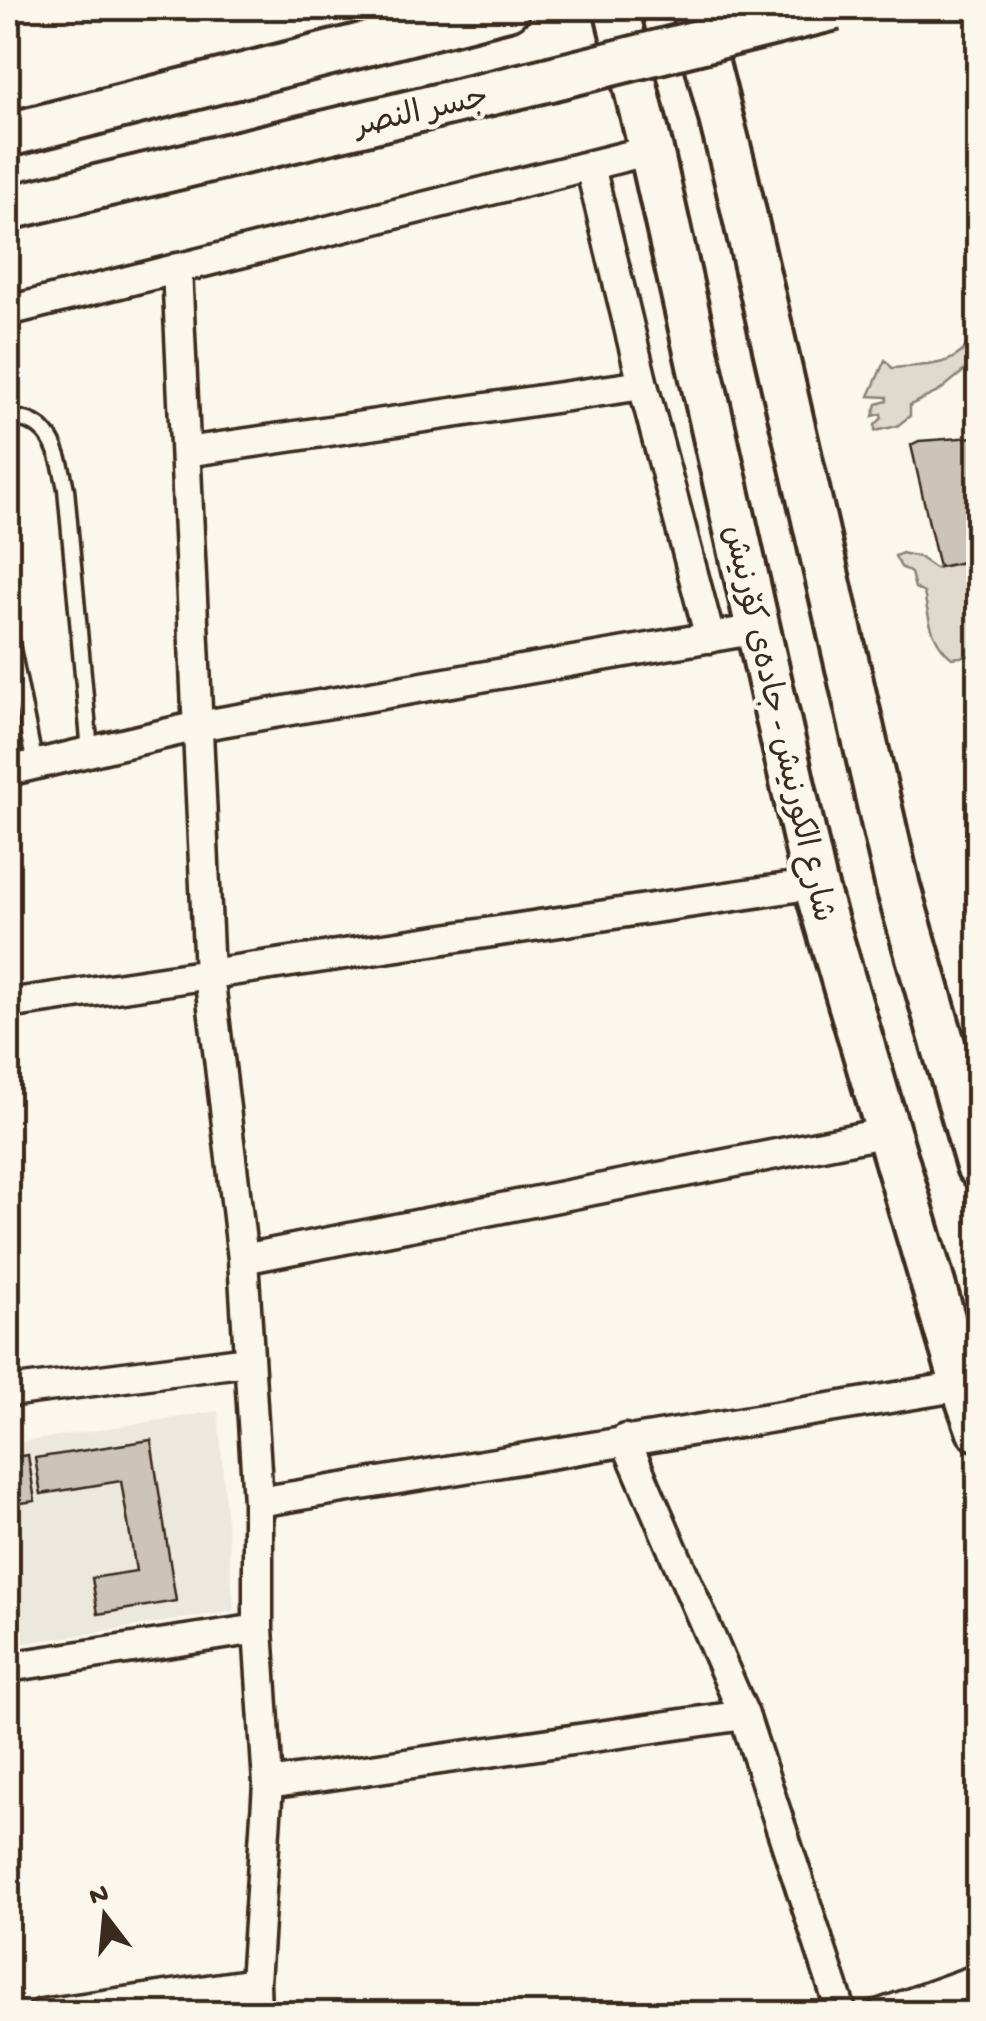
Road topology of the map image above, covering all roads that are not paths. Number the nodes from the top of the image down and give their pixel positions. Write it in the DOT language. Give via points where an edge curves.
graph roads {
  1 [pos="508,8"];
  2 [pos="616,8"];
  3 [pos="693,8"];
  4 [pos="835,8"];
  5 [pos="8,135"];
  6 [pos="651,150"];
  7 [pos="590,166"];
  8 [pos="8,208"];
  9 [pos="177,268"];
  10 [pos="8,311"];
  11 [pos="642,385"];
  12 [pos="8,418"];
  13 [pos="186,452"];
  14 [pos="8,628"];
  15 [pos="758,630"];
  16 [pos="710,638"];
  17 [pos="198,726"];
  18 [pos="90,752"];
  19 [pos="36,765"];
  20 [pos="8,772"];
  21 [pos="815,884"];
  22 [pos="209,974"];
  23 [pos="8,1004"];
  24 [pos="888,1132"];
  25 [pos="978,1166"];
  26 [pos="243,1258"];
  27 [pos="248,1360"];
  28 [pos="963,1386"];
  29 [pos="8,1392"];
  30 [pos="978,1430"];
  31 [pos="625,1439"];
  32 [pos="258,1502"];
  33 [pos="258,1629"];
  34 [pos="8,1667"];
  35 [pos="744,1715"];
  36 [pos="268,1784"];
  37 [pos="978,1978"];
  38 [pos="255,1983"];
  39 [pos="42,2014"];
  40 [pos="256,2014"];
  41 [pos="842,2014"];
  42 [pos="881,2014"];
  1 -- 5 [label="main road"];
  2 -- 6 [label="main road, شارع الكورنيش - جادەی کۆرنیش"];
  3 -- 25 [label="main road" via="898,888"];
  4 -- 8 [label="main road, جسر النصر, bridge"];
  6 -- 7 [label="street"];
  6 -- 15 [label="main road, شارع الكورنيش - جادەی کۆرنیش"];
  7 -- 9 [label="street"];
  7 -- 11 [label="street"];
  9 -- 10 [label="street"];
  9 -- 13 [label="street"];
  11 -- 13 [label="street"];
  11 -- 16 [label="street"];
  12 -- 18 [label="lane" via="27,418 60,456"];
  13 -- 17 [label="street"];
  14 -- 19 [label="lane"];
  15 -- 16 [label="street"];
  15 -- 21 [label="main road, شارع الكورنيش - جادەی کۆرنیش"];
  16 -- 17 [label="street"];
  17 -- 18 [label="street"];
  17 -- 22 [label="street"];
  18 -- 19 [label="street"];
  19 -- 20 [label="street"];
  21 -- 22 [label="street"];
  21 -- 24 [label="main road, شارع الكورنيش - جادەی کۆرنیش"];
  22 -- 23 [label="street"];
  22 -- 26 [label="street"];
  24 -- 26 [label="street"];
  24 -- 28 [label="main road, شارع الكورنيش - جادەی کۆرنیش"];
  26 -- 27 [label="street"];
  27 -- 29 [label="street"];
  27 -- 32 [label="street"];
  28 -- 30 [label="main road, شارع الكورنيش - جادەی کۆرنیش"];
  28 -- 31 [label="street"];
  31 -- 32 [label="street"];
  31 -- 35 [label="street"];
  32 -- 33 [label="street"];
  33 -- 34 [label="street"];
  33 -- 36 [label="street"];
  35 -- 36 [label="street"];
  35 -- 41 [label="street"];
  36 -- 38 [label="street"];
  37 -- 42 [label="street"];
  38 -- 39 [label="street"];
  38 -- 40 [label="street"];
}
